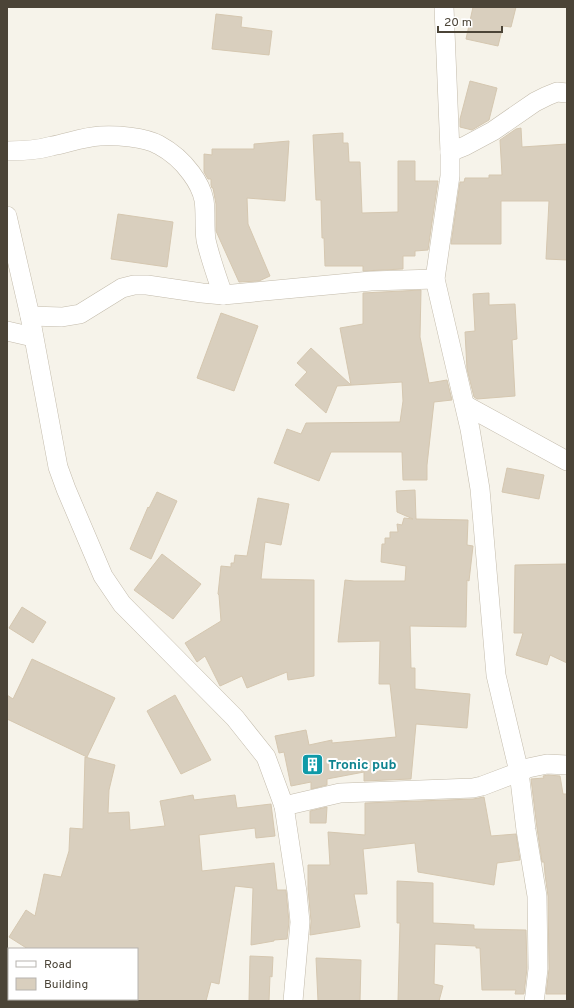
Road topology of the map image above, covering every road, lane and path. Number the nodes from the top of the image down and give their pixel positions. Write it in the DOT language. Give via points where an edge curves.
graph roads {
  1 [pos="444,7"];
  2 [pos="567,92"];
  3 [pos="7,151"];
  4 [pos="450,152"];
  5 [pos="7,216"];
  6 [pos="435,279"];
  7 [pos="223,295"];
  8 [pos="30,316"];
  9 [pos="7,331"];
  10 [pos="33,337"];
  11 [pos="465,405"];
  12 [pos="567,461"];
  13 [pos="567,765"];
  14 [pos="519,772"];
  15 [pos="284,806"];
  16 [pos="293,1001"];
  17 [pos="534,1001"];
  1 -- 4 [label="street"];
  2 -- 4 [label="street" via="557,92 535,102 493,131"];
  3 -- 7 [label="street" via="34,150 82,138 123,136 148,141 172,153 184,164 201,190 207,241"];
  4 -- 6 [label="street" via="450,176"];
  5 -- 8 [label="street"];
  6 -- 7 [label="street" via="371,281"];
  6 -- 11 [label="street"];
  7 -- 8 [label="street" via="134,286 122,288 80,314 62,317"];
  8 -- 10 [label="street"];
  9 -- 10 [label="street"];
  10 -- 15 [label="street" via="58,467 103,576 122,604 235,718 266,757"];
  11 -- 12 [label="street"];
  11 -- 14 [label="street" via="480,489 496,675"];
  13 -- 14 [label="street" via="547,764"];
  14 -- 15 [label="street" via="473,788 340,793"];
  14 -- 17 [label="street" via="537,896 538,969"];
  15 -- 16 [label="street" via="296,878 300,922"];
}
